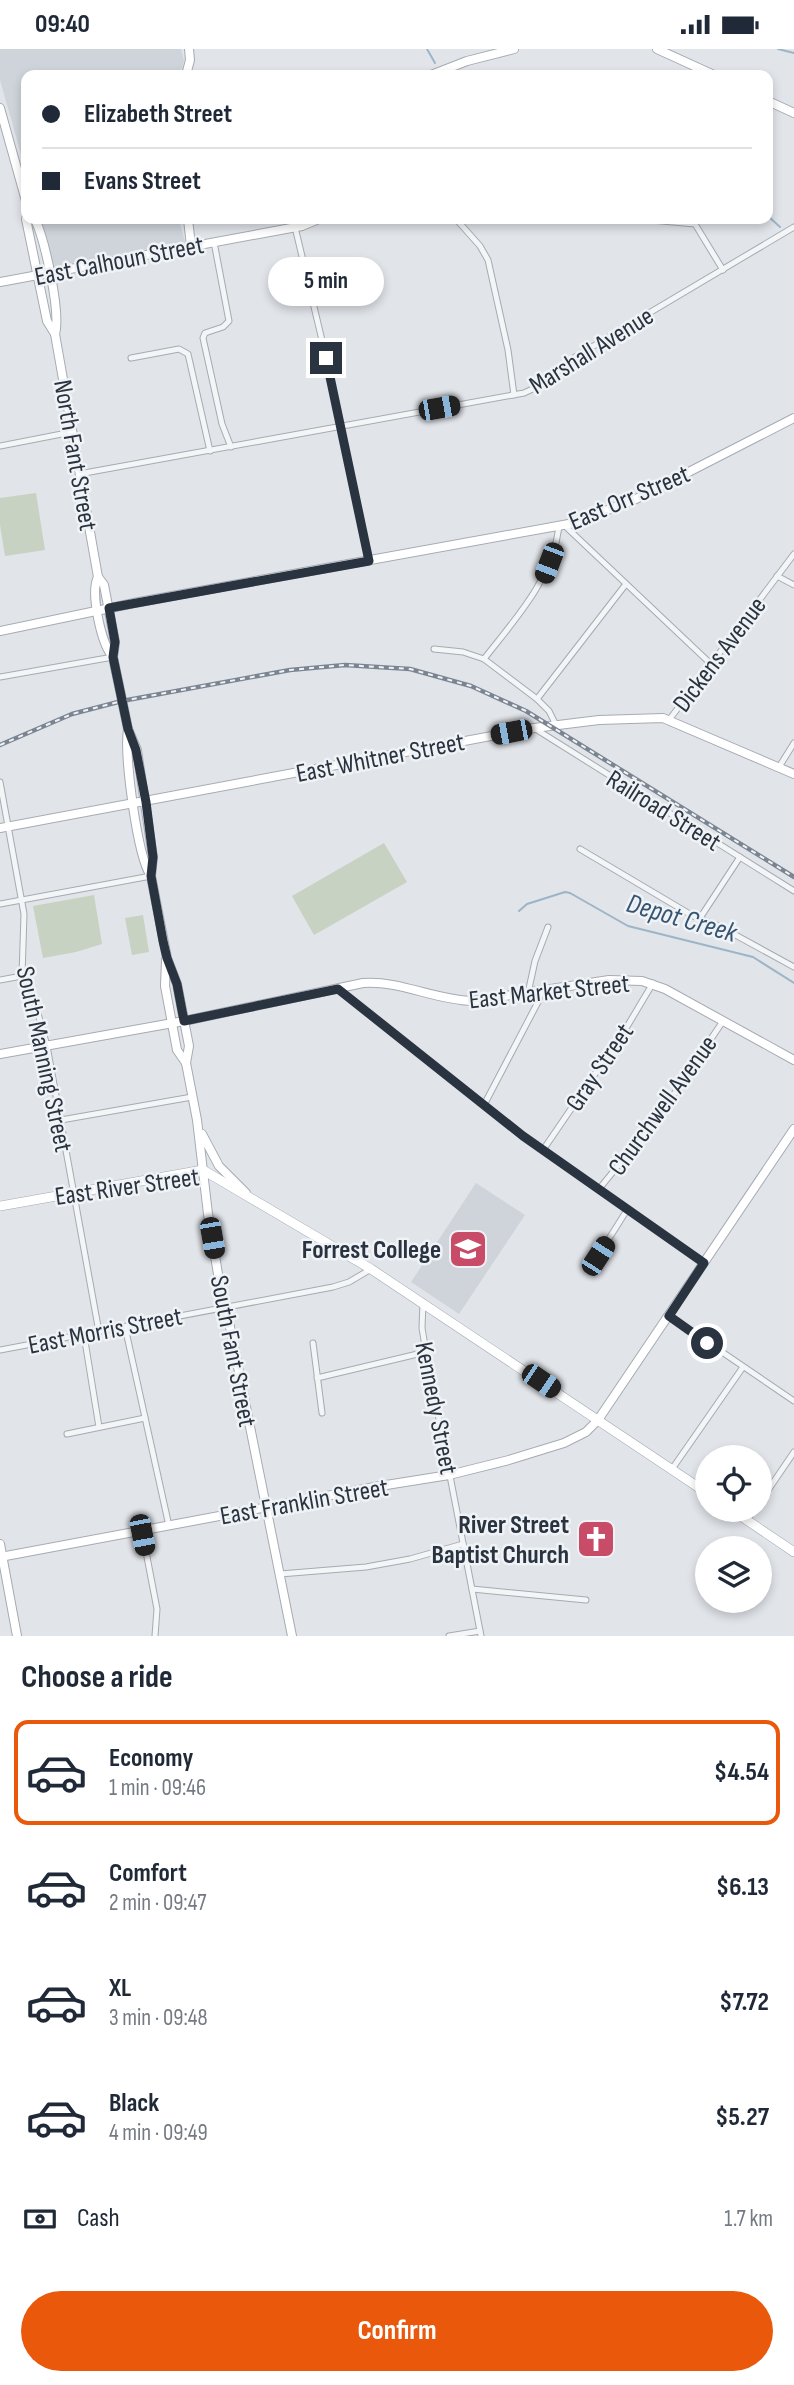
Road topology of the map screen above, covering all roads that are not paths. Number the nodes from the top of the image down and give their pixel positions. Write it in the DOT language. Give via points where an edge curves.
graph roads {
  1 [pos="189,49"];
  2 [pos="514,49"];
  3 [pos="657,49"];
  4 [pos="187,70"];
  5 [pos="444,70"];
  6 [pos="704,70"];
  7 [pos="773,103"];
  8 [pos="0,108"];
  9 [pos="794,113"];
  10 [pos="21,183"];
  11 [pos="27,224"];
  12 [pos="36,224"];
  13 [pos="189,224"];
  14 [pos="304,224"];
  15 [pos="460,224"];
  16 [pos="686,224"];
  17 [pos="295,227"];
  18 [pos="794,227"];
  19 [pos="214,242"];
  20 [pos="191,246"];
  21 [pos="723,270"];
  22 [pos="49,273"];
  23 [pos="38,275"];
  24 [pos="0,282"];
  25 [pos="55,334"];
  26 [pos="131,358"];
  27 [pos="514,395"];
  28 [pos="794,418"];
  29 [pos="340,426"];
  30 [pos="72,432"];
  31 [pos="0,446"];
  32 [pos="231,447"];
  33 [pos="210,451"];
  34 [pos="79,474"];
  35 [pos="562,526"];
  36 [pos="794,554"];
  37 [pos="369,561"];
  38 [pos="777,576"];
  39 [pos="98,577"];
  40 [pos="626,584"];
  41 [pos="794,585"];
  42 [pos="109,608"];
  43 [pos="98,611"];
  44 [pos="0,631"];
  45 [pos="434,649"];
  46 [pos="113,657"];
  47 [pos="484,659"];
  48 [pos="712,665"];
  49 [pos="0,677"];
  50 [pos="537,699"];
  51 [pos="669,720"];
  52 [pos="556,725"];
  53 [pos="534,728"];
  54 [pos="128,729"];
  55 [pos="794,743"];
  56 [pos="779,767"];
  57 [pos="794,773"];
  58 [pos="0,782"];
  59 [pos="146,802"];
  60 [pos="134,804"];
  61 [pos="4,827"];
  62 [pos="580,849"];
  63 [pos="740,857"];
  64 [pos="151,876"];
  65 [pos="794,891"];
  66 [pos="21,900"];
  67 [pos="0,904"];
  68 [pos="700,918"];
  69 [pos="548,927"];
  70 [pos="167,958"];
  71 [pos="794,967"];
  72 [pos="22,975"];
  73 [pos="0,979"];
  74 [pos="653,983"];
  75 [pos="338,989"];
  76 [pos="542,991"];
  77 [pos="528,993"];
  78 [pos="184,1021"];
  79 [pos="723,1021"];
  80 [pos="172,1023"];
  81 [pos="47,1046"];
  82 [pos="0,1054"];
  83 [pos="794,1060"];
  84 [pos="186,1063"];
  85 [pos="192,1097"];
  86 [pos="484,1105"];
  87 [pos="61,1120"];
  88 [pos="197,1120"];
  89 [pos="794,1129"];
  90 [pos="543,1150"];
  91 [pos="203,1170"];
  92 [pos="599,1189"];
  93 [pos="73,1193"];
  94 [pos="251,1197"];
  95 [pos="0,1206"];
  96 [pos="628,1210"];
  97 [pos="598,1256"];
  98 [pos="704,1263"];
  99 [pos="371,1269"];
  100 [pos="423,1302"];
  101 [pos="225,1307"];
  102 [pos="669,1316"];
  103 [pos="125,1327"];
  104 [pos="99,1332"];
  105 [pos="85,1335"];
  106 [pos="313,1343"];
  107 [pos="0,1350"];
  108 [pos="426,1352"];
  109 [pos="743,1367"];
  110 [pos="317,1378"];
  111 [pos="794,1401"];
  112 [pos="322,1413"];
  113 [pos="145,1418"];
  114 [pos="598,1420"];
  115 [pos="99,1427"];
  116 [pos="67,1434"];
  117 [pos="794,1452"];
  118 [pos="672,1469"];
  119 [pos="449,1475"];
  120 [pos="772,1484"];
  121 [pos="695,1485"];
  122 [pos="265,1508"];
  123 [pos="750,1522"];
  124 [pos="169,1526"];
  125 [pos="142,1531"];
  126 [pos="0,1543"];
  127 [pos="463,1544"];
  128 [pos="794,1552"];
  129 [pos="1,1556"];
  130 [pos="280,1574"];
  131 [pos="472,1589"];
  132 [pos="586,1600"];
  133 [pos="481,1633"];
  134 [pos="17,1636"];
  135 [pos="155,1636"];
  136 [pos="292,1636"];
  137 [pos="449,1636"];
  1 -- 4 [label="street"];
  2 -- 5 [label="street"];
  3 -- 6 [label="street"];
  7 -- 9 [label="street"];
  8 -- 10 [label="street"];
  11 -- 23 [label="street, North Fant Street"];
  12 -- 22 [label="street, North Fant Street"];
  13 -- 20 [label="street"];
  14 -- 17 [label="street, East Calhoun Street"];
  15 -- 27 [label="street" via="488,260"];
  16 -- 21 [label="street" via="695,225"];
  17 -- 19 [label="street, East Calhoun Street"];
  17 -- 29 [label="street"];
  18 -- 21 [label="street, Marshall Avenue"];
  19 -- 20 [label="street, East Calhoun Street"];
  19 -- 32 [label="street" via="229,321 203,338"];
  20 -- 22 [label="street, East Calhoun Street"];
  21 -- 27 [label="street, Marshall Avenue" via="575,356 541,385"];
  22 -- 23 [label="street, East Calhoun Street"];
  22 -- 25 [label="street, North Fant Street" via="57,317"];
  23 -- 24 [label="street, East Calhoun Street"];
  23 -- 25 [label="street, North Fant Street" via="47,321"];
  25 -- 30 [label="street, North Fant Street"];
  26 -- 33 [label="street" via="179,349 188,354"];
  27 -- 29 [label="street, Marshall Avenue"];
  28 -- 35 [label="street, East Orr Street" via="636,499"];
  29 -- 32 [label="street, Marshall Avenue"];
  29 -- 37 [label="street"];
  30 -- 31 [label="street"];
  30 -- 34 [label="street, North Fant Street"];
  32 -- 33 [label="street, Marshall Avenue"];
  33 -- 34 [label="street, Marshall Avenue"];
  34 -- 39 [label="street, North Fant Street"];
  35 -- 37 [label="street, East Orr Street"];
  35 -- 40 [label="street"];
  35 -- 47 [label="street" via="542,580"];
  36 -- 38 [label="street, Dickens Avenue"];
  37 -- 42 [label="street, East Orr Street"];
  38 -- 41 [label="street"];
  38 -- 48 [label="street, Dickens Avenue"];
  39 -- 42 [label="street, North Fant Street"];
  39 -- 43 [label="street, North Fant Street" via="94,589"];
  40 -- 48 [label="street"];
  40 -- 50 [label="street"];
  42 -- 43 [label="street, East Orr Street"];
  42 -- 46 [label="street, North Fant Street"];
  43 -- 44 [label="street, East Orr Street"];
  43 -- 46 [label="street, North Fant Street" via="104,644"];
  45 -- 47 [label="street"];
  46 -- 49 [label="street"];
  46 -- 54 [label="street, North Fant Street"];
  47 -- 50 [label="street"];
  48 -- 51 [label="street, Dickens Avenue"];
  50 -- 52 [label="street"];
  51 -- 52 [label="street, East Whitner Street"];
  51 -- 56 [label="street, East Whitner Street"];
  52 -- 53 [label="street, East Whitner Street"];
  53 -- 59 [label="street, East Whitner Street"];
  53 -- 63 [label="street, Railroad Street"];
  54 -- 59 [label="street, North Fant Street"];
  54 -- 60 [label="street, North Fant Street" via="126,755"];
  55 -- 56 [label="street"];
  56 -- 57 [label="street, East Whitner Street"];
  58 -- 61 [label="street, South Manning Street"];
  59 -- 60 [label="street, East Whitner Street"];
  59 -- 64 [label="street, South Fant Street"];
  60 -- 61 [label="street, East Whitner Street"];
  60 -- 64 [label="street, South Fant Street" via="143,860"];
  61 -- 66 [label="street, South Manning Street"];
  62 -- 68 [label="street"];
  63 -- 65 [label="street, Railroad Street"];
  63 -- 68 [label="street"];
  64 -- 66 [label="street"];
  64 -- 70 [label="street, South Fant Street"];
  66 -- 67 [label="street"];
  66 -- 72 [label="street, South Manning Street" via="25,925"];
  68 -- 71 [label="street"];
  69 -- 77 [label="street"];
  70 -- 78 [label="street, South Fant Street"];
  70 -- 80 [label="street, South Fant Street" via="165,986"];
  72 -- 73 [label="street"];
  72 -- 81 [label="street, South Manning Street"];
  74 -- 76 [label="street, East Market Street" via="620,979"];
  74 -- 79 [label="street, East Market Street"];
  74 -- 90 [label="street, Gray Street"];
  75 -- 77 [label="street, East Market Street" via="382,983 472,1001"];
  75 -- 78 [label="street, East Market Street"];
  75 -- 86 [label="street"];
  76 -- 77 [label="street, East Market Street"];
  76 -- 86 [label="street"];
  78 -- 80 [label="street, East Market Street"];
  78 -- 84 [label="street, South Fant Street"];
  79 -- 83 [label="street, East Market Street"];
  79 -- 92 [label="street, Churchwell Avenue" via="662,1112"];
  80 -- 81 [label="street, East Market Street"];
  80 -- 84 [label="street, South Fant Street" via="177,1050"];
  81 -- 82 [label="street, East Market Street"];
  81 -- 87 [label="street, South Manning Street"];
  84 -- 85 [label="street, South Fant Street"];
  85 -- 87 [label="street"];
  85 -- 88 [label="street, South Fant Street"];
  86 -- 90 [label="street"];
  87 -- 93 [label="street, South Manning Street"];
  88 -- 91 [label="street, South Fant Street"];
  88 -- 94 [label="street" via="213,1157"];
  89 -- 98 [label="street"];
  90 -- 92 [label="street"];
  91 -- 93 [label="main road, East River Street"];
  91 -- 94 [label="main road, East River Street"];
  91 -- 101 [label="street, South Fant Street"];
  92 -- 96 [label="street"];
  93 -- 95 [label="main road, East River Street"];
  93 -- 104 [label="street, South Manning Street"];
  94 -- 99 [label="main road, East River Street"];
  96 -- 97 [label="street"];
  96 -- 98 [label="street"];
  98 -- 102 [label="street"];
  99 -- 100 [label="main road, East River Street"];
  99 -- 101 [label="street, East Morris Street" via="341,1285"];
  100 -- 108 [label="street, Kennedy Street"];
  100 -- 114 [label="main road, East River Street"];
  101 -- 103 [label="street, East Morris Street"];
  101 -- 122 [label="street, South Fant Street"];
  102 -- 109 [label="street"];
  102 -- 114 [label="street"];
  103 -- 104 [label="street, East Morris Street"];
  103 -- 113 [label="street"];
  104 -- 105 [label="street, East Morris Street"];
  105 -- 107 [label="street, East Morris Street"];
  105 -- 115 [label="street"];
  106 -- 110 [label="street"];
  108 -- 110 [label="street"];
  108 -- 119 [label="street, Kennedy Street"];
  109 -- 111 [label="street"];
  109 -- 118 [label="street"];
  110 -- 112 [label="street"];
  113 -- 115 [label="street"];
  113 -- 124 [label="street"];
  114 -- 118 [label="main road, East River Street"];
  114 -- 119 [label="street, East Franklin Street" via="564,1443"];
  115 -- 116 [label="street"];
  117 -- 120 [label="street"];
  118 -- 121 [label="main road, East River Street"];
  119 -- 122 [label="street, East Franklin Street"];
  119 -- 127 [label="street, Kennedy Street"];
  122 -- 124 [label="street, East Franklin Street"];
  122 -- 130 [label="street, South Fant Street"];
  123 -- 128 [label="main road"];
  124 -- 125 [label="street, East Franklin Street"];
  125 -- 129 [label="street, East Franklin Street"];
  125 -- 135 [label="street" via="157,1609"];
  126 -- 129 [label="street"];
  127 -- 130 [label="street" via="366,1567"];
  127 -- 131 [label="street, Kennedy Street"];
  129 -- 134 [label="street"];
  130 -- 136 [label="street, South Fant Street"];
  131 -- 132 [label="street"];
  131 -- 133 [label="street, Kennedy Street"];
  133 -- 137 [label="street"];
}
